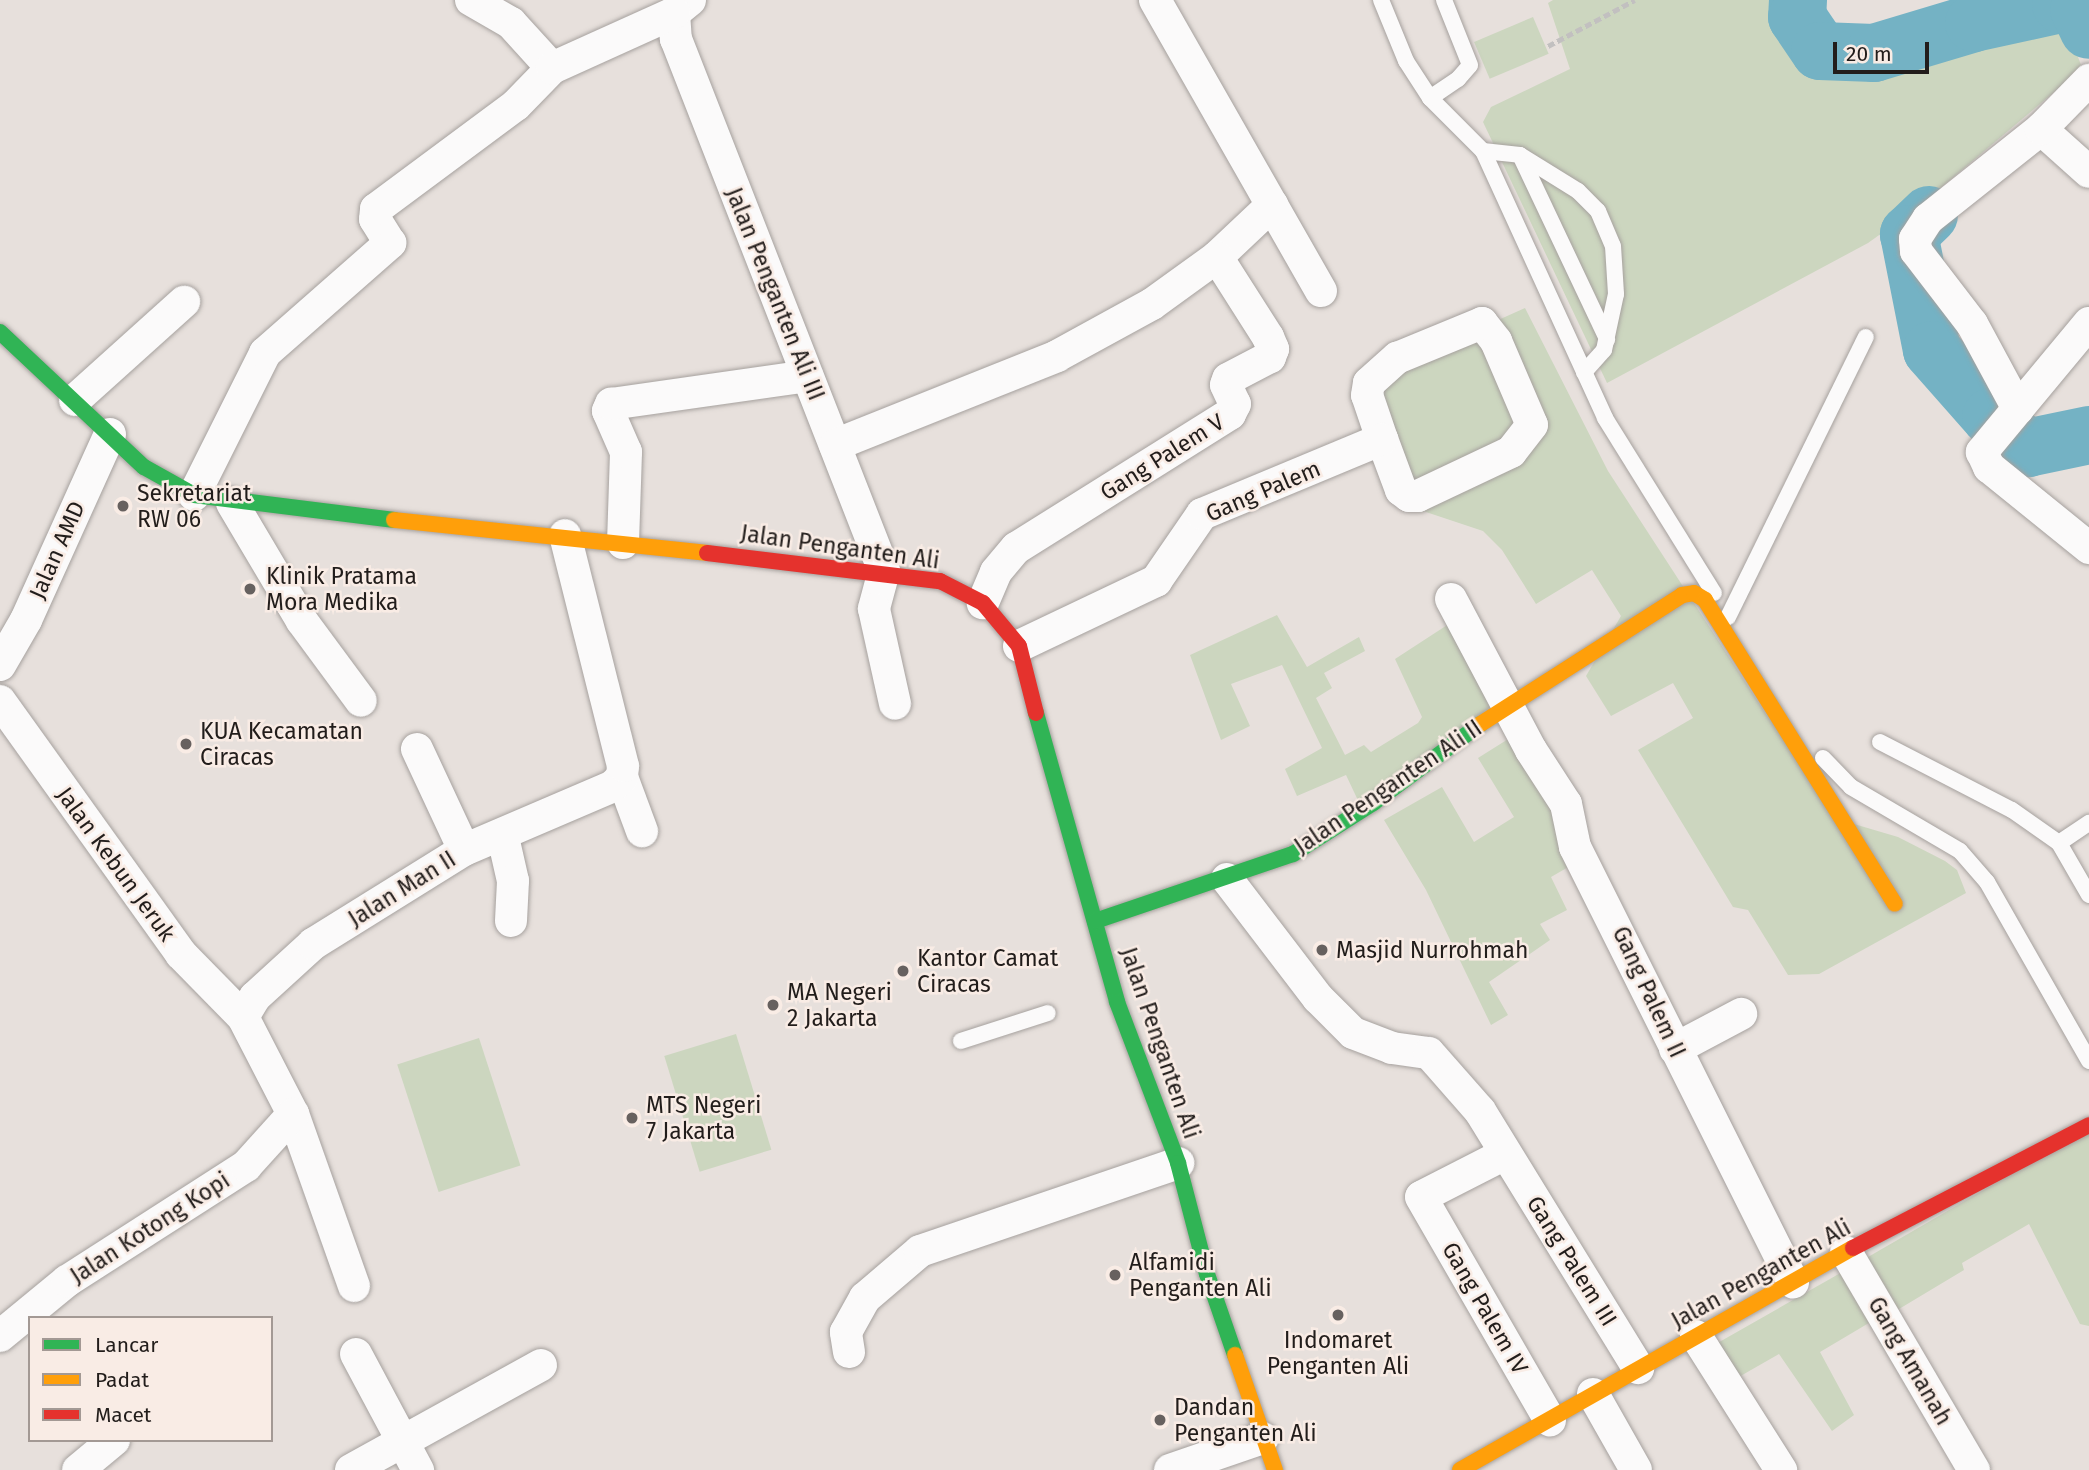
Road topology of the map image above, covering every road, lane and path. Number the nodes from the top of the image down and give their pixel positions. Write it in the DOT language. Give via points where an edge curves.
graph roads {
  1 [pos="471,0"];
  2 [pos="1155,0"];
  3 [pos="1381,0"];
  4 [pos="1444,0"];
  5 [pos="1635,0"];
  6 [pos="682,7"];
  7 [pos="1548,46"];
  8 [pos="552,68"];
  9 [pos="2089,80"];
  10 [pos="1430,98"];
  11 [pos="2041,130"];
  12 [pos="1483,151"];
  13 [pos="1520,155"];
  14 [pos="2089,172"];
  15 [pos="1272,205"];
  16 [pos="1217,257"];
  17 [pos="1321,291"];
  18 [pos="184,302"];
  19 [pos="2089,323"];
  20 [pos="0,332"];
  21 [pos="1866,337"];
  22 [pos="1607,339"];
  23 [pos="1584,372"];
  24 [pos="807,376"];
  25 [pos="75,400"];
  26 [pos="2009,419"];
  27 [pos="110,434"];
  28 [pos="1382,439"];
  29 [pos="835,445"];
  30 [pos="194,495"];
  31 [pos="232,503"];
  32 [pos="565,535"];
  33 [pos="623,543"];
  34 [pos="2089,548"];
  35 [pos="884,571"];
  36 [pos="1451,599"];
  37 [pos="983,603"];
  38 [pos="1728,617"];
  39 [pos="1019,646"];
  40 [pos="0,665"];
  41 [pos="0,701"];
  42 [pos="361,701"];
  43 [pos="895,704"];
  44 [pos="1507,705"];
  45 [pos="1880,742"];
  46 [pos="417,749"];
  47 [pos="622,777"];
  48 [pos="2089,823"];
  49 [pos="642,831"];
  50 [pos="503,836"];
  51 [pos="2059,844"];
  52 [pos="464,850"];
  53 [pos="1227,879"];
  54 [pos="2089,895"];
  55 [pos="1895,904"];
  56 [pos="511,921"];
  57 [pos="1096,921"];
  58 [pos="1048,1013"];
  59 [pos="1741,1014"];
  60 [pos="243,1017"];
  61 [pos="961,1041"];
  62 [pos="1675,1049"];
  63 [pos="2089,1060"];
  64 [pos="293,1114"];
  65 [pos="2087,1131"];
  66 [pos="1505,1154"];
  67 [pos="1178,1163"];
  68 [pos="1846,1252"];
  69 [pos="1793,1282"];
  70 [pos="354,1286"];
  71 [pos="0,1336"];
  72 [pos="1696,1336"];
  73 [pos="849,1352"];
  74 [pos="356,1354"];
  75 [pos="541,1364"];
  76 [pos="1638,1368"];
  77 [pos="1593,1394"];
  78 [pos="1550,1420"];
  79 [pos="1263,1438"];
  80 [pos="112,1442"];
  81 [pos="401,1444"];
  82 [pos="1470,1468"];
  83 [pos="78,1470"];
  84 [pos="351,1470"];
  85 [pos="418,1470"];
  86 [pos="1170,1470"];
  87 [pos="1275,1470"];
  88 [pos="1636,1470"];
  89 [pos="1781,1470"];
  90 [pos="1974,1470"];
  1 -- 8 [label="street" via="511,23"];
  2 -- 15 [label="street"];
  3 -- 10 [label="lane" via="1406,61"];
  4 -- 10 [label="lane" via="1470,65"];
  5 -- 7 [label="path"];
  6 -- 8 [label="street, Jalan Penganten Ali III"];
  6 -- 24 [label="street, Jalan Penganten Ali III" via="676,39"];
  8 -- 30 [label="street, Jalan Penganten Ali III" via="516,105 376,209 375,219 390,243 265,353"];
  9 -- 11 [label="street"];
  10 -- 12 [label="lane"];
  11 -- 14 [label="street"];
  11 -- 26 [label="street" via="1928,219 1914,239 1916,251 1972,324"];
  12 -- 13 [label="lane"];
  12 -- 23 [label="lane"];
  13 -- 22 [label="lane"];
  13 -- 22 [label="lane" via="1578,191 1598,211 1613,246 1616,269"];
  15 -- 16 [label="street"];
  15 -- 17 [label="street"];
  16 -- 29 [label="street" via="1152,303 1058,356"];
  16 -- 37 [label="street, Gang Palem V" via="1268,337 1273,349 1270,357 1228,379 1226,385 1235,404 1230,414 1016,548 1000,566"];
  18 -- 25 [label="street"];
  19 -- 26 [label="street"];
  20 -- 25 [label="street, Jalan Penganten Ali"];
  21 -- 38 [label="lane"];
  22 -- 23 [label="lane" via="1596,363"];
  23 -- 38 [label="lane" via="1605,418"];
  24 -- 29 [label="street, Jalan Penganten Ali III"];
  24 -- 33 [label="street" via="611,404 608,411 626,452"];
  25 -- 27 [label="street, Jalan Penganten Ali"];
  26 -- 34 [label="street" via="1982,452 1982,461"];
  27 -- 30 [label="street, Jalan Penganten Ali" via="162,481"];
  27 -- 40 [label="street, Jalan AMD" via="26,620"];
  28 -- 28 [label="street" via="1367,395 1377,372 1397,358 1482,323 1532,425 1525,439 1510,452 1418,496 1401,490"];
  28 -- 39 [label="street, Gang Palem" via="1202,514 1156,581"];
  29 -- 35 [label="street, Jalan Penganten Ali III"];
  30 -- 31 [label="street, Jalan Penganten Ali"];
  31 -- 32 [label="street, Jalan Penganten Ali"];
  31 -- 42 [label="street" via="302,621"];
  32 -- 33 [label="street, Jalan Penganten Ali"];
  32 -- 47 [label="street" via="624,766"];
  33 -- 35 [label="street, Jalan Penganten Ali"];
  35 -- 37 [label="street, Jalan Penganten Ali" via="940,582"];
  35 -- 43 [label="street" via="874,609"];
  36 -- 44 [label="street, Gang Palem II"];
  37 -- 39 [label="street, Jalan Penganten Ali"];
  38 -- 63 [label="lane" via="1835,772 1875,803 1960,851 1987,882"];
  39 -- 57 [label="street, Jalan Penganten Ali" via="1068,840"];
  41 -- 60 [label="street, Jalan Kebun Jeruk" via="181,954"];
  44 -- 53 [label="street, Jalan Penganten Ali II" via="1373,803 1293,854"];
  44 -- 55 [label="street, Jalan Penganten Ali II" via="1682,595 1694,593 1705,600"];
  44 -- 62 [label="street, Gang Palem II" via="1566,804 1574,846 1605,899"];
  45 -- 51 [label="lane" via="2012,810"];
  46 -- 52 [label="street"];
  47 -- 49 [label="street"];
  47 -- 50 [label="street, Jalan Man II" via="613,786"];
  48 -- 51 [label="lane"];
  50 -- 52 [label="street, Jalan Man II"];
  50 -- 56 [label="street" via="513,881"];
  51 -- 54 [label="lane"];
  52 -- 60 [label="street, Jalan Man II" via="313,944 255,998"];
  53 -- 57 [label="street, Jalan Penganten Ali II"];
  53 -- 66 [label="street" via="1318,998 1353,1033 1392,1048 1429,1053 1480,1111"];
  57 -- 67 [label="street, Jalan Penganten Ali" via="1117,1002"];
  58 -- 61 [label="lane"];
  59 -- 62 [label="street"];
  60 -- 64 [label="street"];
  62 -- 69 [label="street, Gang Palem II"];
  64 -- 70 [label="street"];
  64 -- 71 [label="street, Jalan Kotong Kopi" via="246,1166 66,1281"];
  65 -- 68 [label="street, Jalan Penganten Ali"];
  66 -- 76 [label="street, Gang Palem III"];
  66 -- 78 [label="street, Gang Palem IV" via="1421,1197"];
  67 -- 73 [label="street" via="920,1251 865,1298 846,1332"];
  67 -- 79 [label="street, Jalan Penganten Ali" via="1206,1274"];
  68 -- 69 [label="street, Jalan Penganten Ali"];
  68 -- 90 [label="street, Gang Amanah"];
  69 -- 72 [label="street, Jalan Penganten Ali"];
  72 -- 76 [label="street, Jalan Penganten Ali"];
  72 -- 89 [label="street"];
  74 -- 81 [label="street"];
  75 -- 81 [label="street"];
  76 -- 77 [label="street, Jalan Penganten Ali"];
  77 -- 78 [label="street, Jalan Penganten Ali"];
  77 -- 88 [label="street"];
  78 -- 82 [label="street, Jalan Penganten Ali"];
  79 -- 86 [label="street"];
  79 -- 87 [label="street, Jalan Penganten Ali"];
  80 -- 83 [label="street"];
  81 -- 84 [label="street"];
  81 -- 85 [label="street"];
}
